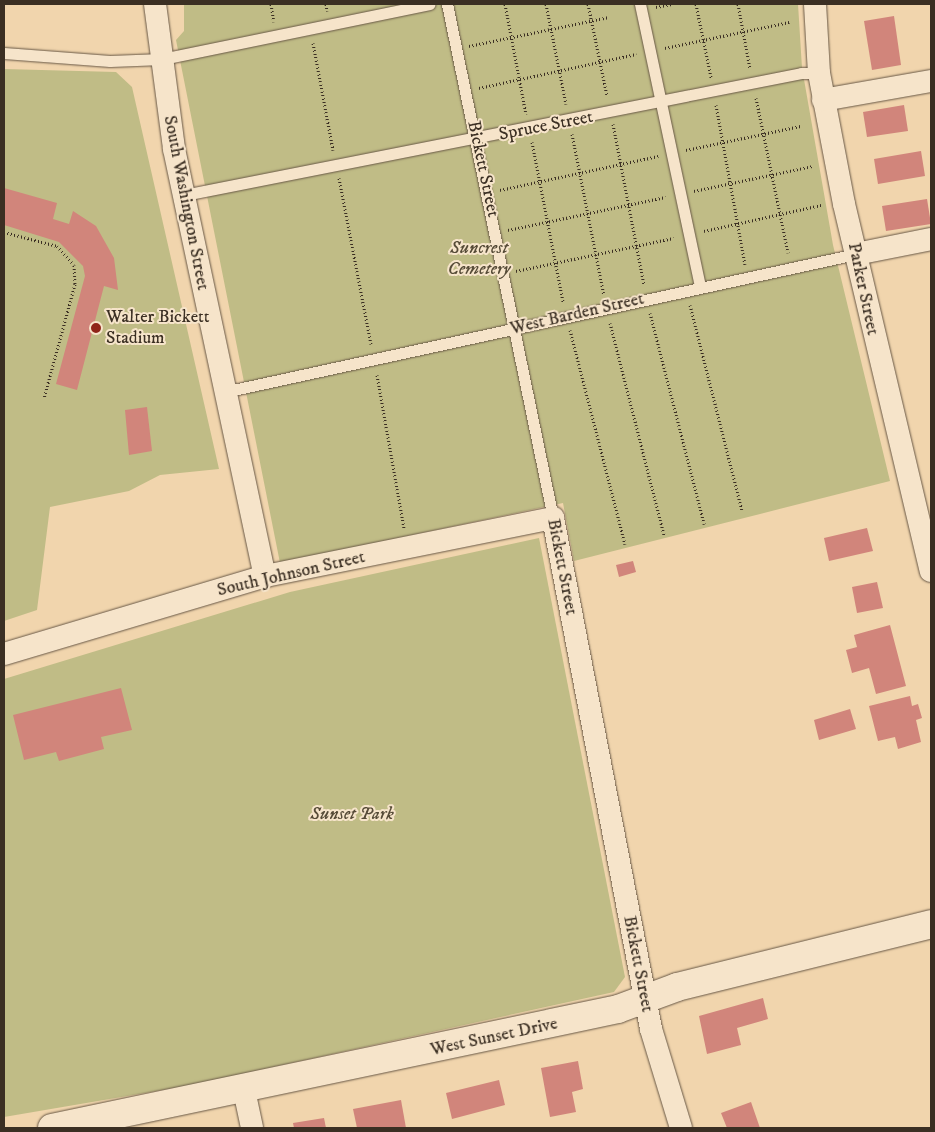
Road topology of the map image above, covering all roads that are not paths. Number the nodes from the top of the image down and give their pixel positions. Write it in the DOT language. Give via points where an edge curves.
graph roads {
  1 [pos="155,4"];
  2 [pos="164,4"];
  3 [pos="429,4"];
  4 [pos="447,4"];
  5 [pos="640,4"];
  6 [pos="815,4"];
  7 [pos="4,53"];
  8 [pos="162,59"];
  9 [pos="819,73"];
  10 [pos="931,81"];
  11 [pos="823,100"];
  12 [pos="663,103"];
  13 [pos="477,140"];
  14 [pos="184,195"];
  15 [pos="931,239"];
  16 [pos="856,254"];
  17 [pos="700,287"];
  18 [pos="517,328"];
  19 [pos="224,392"];
  20 [pos="553,518"];
  21 [pos="931,571"];
  22 [pos="265,576"];
  23 [pos="4,654"];
  24 [pos="931,924"];
  25 [pos="645,1000"];
  26 [pos="244,1090"];
  27 [pos="52,1128"];
  28 [pos="252,1128"];
  29 [pos="681,1128"];
  1 -- 8 [label="street, South Washington Street"];
  2 -- 8 [label="lane"];
  3 -- 8 [label="lane"];
  4 -- 13 [label="lane, Bickett Street"];
  5 -- 12 [label="lane"];
  6 -- 9 [label="street, Parker Street"];
  7 -- 8 [label="lane" via="110,60"];
  8 -- 14 [label="street, South Washington Street"];
  9 -- 11 [label="street, Parker Street"];
  9 -- 12 [label="lane, Spruce Street" via="753,83"];
  10 -- 11 [label="street"];
  11 -- 16 [label="street, Parker Street"];
  12 -- 13 [label="lane, Spruce Street"];
  12 -- 17 [label="lane"];
  13 -- 14 [label="lane, Spruce Street" via="462,138"];
  13 -- 18 [label="lane, Bickett Street"];
  14 -- 19 [label="street, South Washington Street"];
  15 -- 16 [label="street, West Barden Street"];
  16 -- 17 [label="lane, West Barden Street"];
  16 -- 21 [label="street, Parker Street"];
  17 -- 18 [label="lane, West Barden Street"];
  18 -- 19 [label="lane, West Barden Street"];
  18 -- 20 [label="lane, Bickett Street"];
  19 -- 22 [label="street, South Washington Street"];
  20 -- 22 [label="street, South Johnson Street"];
  20 -- 25 [label="street, Bickett Street"];
  22 -- 23 [label="street, South Johnson Street"];
  24 -- 25 [label="street, West Sunset Drive" via="677,987"];
  25 -- 26 [label="street, West Sunset Drive"];
  25 -- 29 [label="street, Bickett Street"];
  26 -- 27 [label="street, West Sunset Drive"];
  26 -- 28 [label="street"];
}
